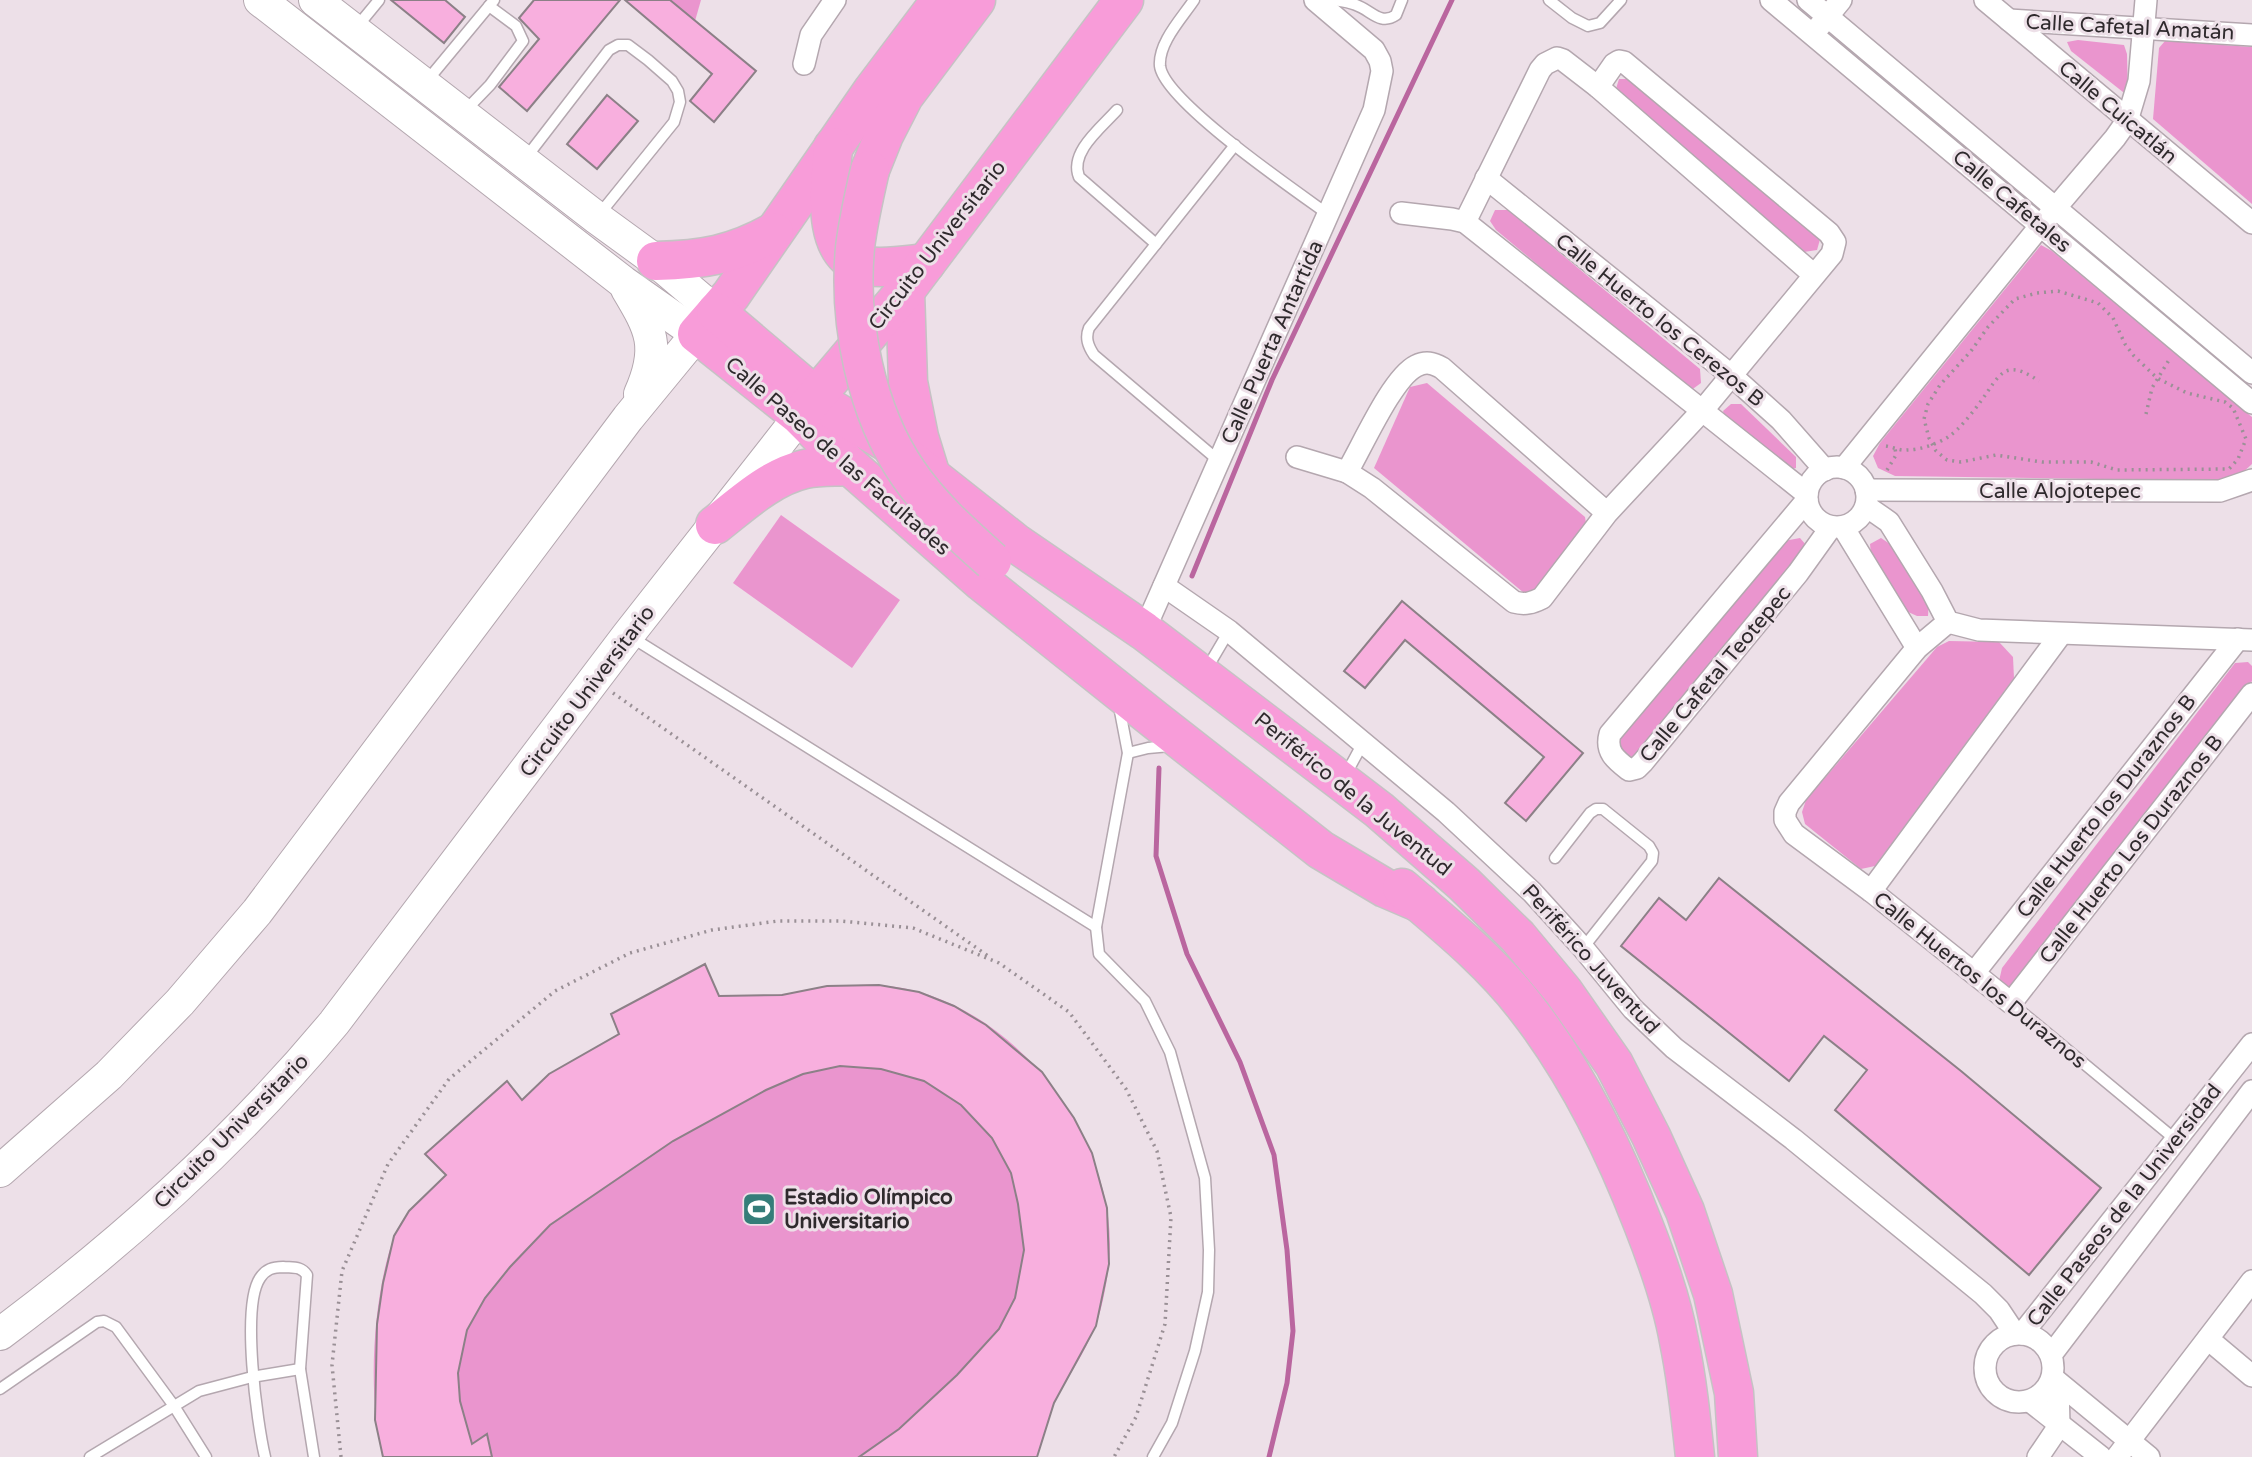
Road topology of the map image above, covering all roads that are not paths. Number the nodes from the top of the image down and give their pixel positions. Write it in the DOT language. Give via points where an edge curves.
graph roads {
  1 [pos="260,0"];
  2 [pos="315,0"];
  3 [pos="379,0"];
  4 [pos="835,0"];
  5 [pos="976,0"];
  6 [pos="1124,0"];
  7 [pos="1194,0"];
  8 [pos="1314,0"];
  9 [pos="1334,0"];
  10 [pos="1402,0"];
  11 [pos="1549,0"];
  12 [pos="1621,0"];
  13 [pos="1771,0"];
  14 [pos="1808,0"];
  15 [pos="1985,0"];
  16 [pos="2146,0"];
  17 [pos="491,3"];
  18 [pos="930,4"];
  19 [pos="1834,8"];
  20 [pos="2009,20"];
  21 [pos="2144,27"];
  22 [pos="354,30"];
  23 [pos="1813,35"];
  24 [pos="2252,35"];
  25 [pos="804,64"];
  26 [pos="424,85"];
  27 [pos="1598,87"];
  28 [pos="1117,110"];
  29 [pos="462,114"];
  30 [pos="2127,121"];
  31 [pos="847,127"];
  32 [pos="1235,145"];
  33 [pos="523,162"];
  34 [pos="1486,178"];
  35 [pos="2056,208"];
  36 [pos="1401,213"];
  37 [pos="1329,215"];
  38 [pos="597,218"];
  39 [pos="1465,222"];
  40 [pos="2252,223"];
  41 [pos="2041,226"];
  42 [pos="774,232"];
  43 [pos="1156,244"];
  44 [pos="656,261"];
  45 [pos="1814,275"];
  46 [pos="915,277"];
  47 [pos="623,282"];
  48 [pos="707,323"];
  49 [pos="2252,373"];
  50 [pos="1732,376"];
  51 [pos="2252,403"];
  52 [pos="808,407"];
  53 [pos="1702,411"];
  54 [pos="628,418"];
  55 [pos="1297,457"];
  56 [pos="1219,461"];
  57 [pos="850,467"];
  58 [pos="1834,469"];
  59 [pos="1348,472"];
  60 [pos="927,473"];
  61 [pos="2252,480"];
  62 [pos="1807,497"];
  63 [pos="1866,498"];
  64 [pos="1608,513"];
  65 [pos="902,514"];
  66 [pos="715,525"];
  67 [pos="1837,527"];
  68 [pos="1164,586"];
  69 [pos="1948,622"];
  70 [pos="1144,631"];
  71 [pos="1228,631"];
  72 [pos="2061,634"];
  73 [pos="628,635"];
  74 [pos="2245,640"];
  75 [pos="1917,648"];
  76 [pos="1203,676"];
  77 [pos="1112,685"];
  78 [pos="2252,694"];
  79 [pos="1166,738"];
  80 [pos="1364,741"];
  81 [pos="1128,753"];
  82 [pos="1342,782"];
  83 [pos="1555,858"];
  84 [pos="1871,891"];
  85 [pos="1420,903"];
  86 [pos="1096,927"];
  87 [pos="1583,948"];
  88 [pos="1974,973"];
  89 [pos="2011,1003"];
  90 [pos="2252,1044"];
  91 [pos="2252,1091"];
  92 [pos="2176,1140"];
  93 [pos="0,1171"];
  94 [pos="2113,1222"];
  95 [pos="2137,1240"];
  96 [pos="2252,1281"];
  97 [pos="0,1334"];
  98 [pos="2019,1334"];
  99 [pos="2208,1339"];
  100 [pos="2051,1354"];
  101 [pos="300,1369"];
  102 [pos="2252,1376"];
  103 [pos="252,1377"];
  104 [pos="2055,1380"];
  105 [pos="0,1389"];
  106 [pos="2030,1401"];
  107 [pos="174,1406"];
  108 [pos="2059,1426"];
  109 [pos="2123,1449"];
  110 [pos="90,1457"];
  111 [pos="206,1457"];
  112 [pos="265,1457"];
  113 [pos="314,1457"];
  114 [pos="1153,1457"];
  115 [pos="1695,1457"];
  116 [pos="1738,1457"];
  117 [pos="2038,1457"];
  118 [pos="2101,1457"];
  119 [pos="2149,1457"];
  1 -- 47 [label="main road, Calle Paseo de las Facultades"];
  2 -- 22 [label="main road, Calle Paseo de las Facultades"];
  3 -- 22 [label="lane"];
  4 -- 25 [label="street" via="811,35"];
  5 -- 85 [label="highway, Periférico de la Juventud, bridge" via="904,96 870,170 855,250 856,309 873,401 890,442 907,472 950,523 992,561 1319,816"];
  6 -- 46 [label="highway, Circuito Universitario"];
  7 -- 32 [label="lane" via="1163,50 1163,76 1181,100"];
  8 -- 37 [label="street, Calle Puerta Antartida" via="1374,50 1382,71 1379,96"];
  9 -- 10 [label="lane" via="1358,5 1384,20 1396,15"];
  11 -- 12 [label="lane" via="1588,26 1600,23"];
  13 -- 23 [label="street, Calle Cafetales"];
  14 -- 19 [label="street, Calle Cafetales"];
  15 -- 20 [label="street, Calle Cuicatlán"];
  16 -- 21 [label="street"];
  17 -- 26 [label="lane"];
  17 -- 29 [label="lane" via="516,26 523,41 491,85"];
  18 -- 31 [label="highway"];
  19 -- 23 [label="street"];
  19 -- 35 [label="street, Calle Cafetales"];
  20 -- 21 [label="street, Calle Cafetal Amatán"];
  20 -- 30 [label="street, Calle Cuicatlán"];
  21 -- 24 [label="street, Calle Cafetal Amatán"];
  21 -- 30 [label="street" via="2140,81"];
  22 -- 26 [label="main road, Calle Paseo de las Facultades"];
  23 -- 41 [label="street, Calle Cafetales"];
  26 -- 29 [label="main road, Calle Paseo de las Facultades"];
  27 -- 34 [label="street" via="1563,60 1545,64"];
  27 -- 45 [label="street"];
  27 -- 45 [label="street" via="1614,64 1624,62 1829,233 1835,248"];
  28 -- 43 [label="lane" via="1082,150 1076,169"];
  29 -- 33 [label="main road, Calle Paseo de las Facultades"];
  30 -- 35 [label="street"];
  30 -- 40 [label="street, Calle Cuicatlán"];
  31 -- 42 [label="highway"];
  31 -- 46 [label="highway" via="830,219 838,244 855,262"];
  32 -- 37 [label="lane"];
  32 -- 43 [label="lane"];
  33 -- 38 [label="main road, Calle Paseo de las Facultades"];
  33 -- 38 [label="lane" via="609,50 628,45 648,60 678,91 674,121"];
  34 -- 39 [label="street"];
  34 -- 50 [label="street, Calle Huerto los Cerezos B"];
  35 -- 41 [label="street"];
  35 -- 49 [label="street, Calle Cafetales"];
  36 -- 39 [label="street"];
  37 -- 56 [label="street, Calle Puerta Antartida"];
  38 -- 44 [label="main road, Calle Paseo de las Facultades"];
  39 -- 53 [label="street, Calle Huerto los Cerezos B"];
  41 -- 51 [label="street, Calle Cafetales"];
  41 -- 58 [label="street"];
  42 -- 44 [label="highway" via="713,257"];
  42 -- 48 [label="highway"];
  43 -- 56 [label="lane" via="1089,328 1088,343 1094,355"];
  44 -- 48 [label="main road, Calle Paseo de las Facultades"];
  45 -- 50 [label="street"];
  46 -- 52 [label="highway, Circuito Universitario"];
  46 -- 60 [label="highway" via="908,382"];
  47 -- 48 [label="main road, Calle Paseo de las Facultades"];
  47 -- 54 [label="main road" via="647,322 652,342 650,365"];
  48 -- 52 [label="highway, Calle Paseo de las Facultades"];
  48 -- 54 [label="main road"];
  50 -- 53 [label="street"];
  50 -- 58 [label="street, Calle Huerto los Cerezos B"];
  52 -- 57 [label="highway, Calle Paseo de las Facultades"];
  52 -- 60 [label="highway, Periférico de la Juventud" via="828,407 893,446"];
  52 -- 66 [label="main road, Circuito Universitario"];
  53 -- 62 [label="street, Calle Huerto los Cerezos B"];
  53 -- 64 [label="street"];
  54 -- 93 [label="main road" via="257,912 109,1075"];
  55 -- 59 [label="street"];
  56 -- 68 [label="street, Calle Puerta Antartida"];
  57 -- 65 [label="highway, Calle Paseo de las Facultades"];
  57 -- 66 [label="highway" via="789,474"];
  58 -- 62 [label="street" via="1813,480"];
  58 -- 63 [label="street" via="1858,476"];
  59 -- 64 [label="street" via="1521,604 1542,598"];
  59 -- 64 [label="street" via="1404,375 1428,362 1442,368"];
  60 -- 65 [label="highway" via="905,495"];
  60 -- 70 [label="highway, Periférico de la Juventud" via="1017,544"];
  61 -- 63 [label="street, Calle Alojotepec" via="2220,491"];
  62 -- 67 [label="street" via="1815,517"];
  62 -- 67 [label="street, Calle Cafetal Teotepec" via="1610,734 1609,751 1615,759 1629,770 1637,768"];
  63 -- 67 [label="street" via="1857,520"];
  63 -- 69 [label="street" via="1889,522"];
  65 -- 77 [label="highway, Calle Paseo de las Facultades"];
  66 -- 73 [label="main road, Circuito Universitario"];
  67 -- 75 [label="street"];
  68 -- 70 [label="street, Calle Puerta Antartida"];
  68 -- 71 [label="street, Periférico Juventud"];
  69 -- 72 [label="street" via="1979,630"];
  69 -- 75 [label="street"];
  70 -- 76 [label="highway, Periférico de la Juventud"];
  71 -- 76 [label="lane"];
  71 -- 80 [label="street, Periférico Juventud"];
  72 -- 74 [label="street"];
  72 -- 84 [label="street"];
  73 -- 86 [label="lane"];
  73 -- 97 [label="main road, Circuito Universitario" via="295,1070 128,1233"];
  74 -- 88 [label="street, Calle Huerto los Duraznos B"];
  75 -- 84 [label="street, Calle Huertos los Duraznos" via="1785,812 1794,834"];
  76 -- 82 [label="highway, Periférico de la Juventud"];
  77 -- 79 [label="highway, Calle Paseo de las Facultades"];
  77 -- 81 [label="lane"];
  78 -- 89 [label="street, Calle Huerto Los Duraznos B"];
  79 -- 81 [label="lane"];
  79 -- 85 [label="highway, Calle Paseo de las Facultades" via="1321,850"];
  80 -- 82 [label="lane"];
  80 -- 87 [label="street, Periférico Juventud" via="1494,855"];
  81 -- 86 [label="lane"];
  82 -- 116 [label="highway, Periférico de la Juventud" via="1464,884 1518,937 1614,1064 1685,1212 1713,1294 1734,1393"];
  83 -- 87 [label="lane" via="1596,808 1603,809 1653,853 1652,861"];
  84 -- 88 [label="street, Calle Huertos los Duraznos"];
  85 -- 115 [label="highway, Periférico de la Juventud" via="1468,943 1524,1005 1598,1119 1657,1259 1679,1339"];
  86 -- 114 [label="lane" via="1099,954 1145,1001 1170,1052 1205,1178 1208,1292 1172,1423"];
  87 -- 98 [label="street, Periférico Juventud" via="1652,1029 1983,1294"];
  88 -- 89 [label="street, Calle Huertos los Duraznos"];
  89 -- 92 [label="lane, Calle Huertos los Duraznos"];
  90 -- 92 [label="street, Calle Paseos de la Universidad"];
  91 -- 95 [label="street, Calle Paseos de la Universidad"];
  92 -- 94 [label="street, Calle Paseos de la Universidad"];
  94 -- 95 [label="street"];
  94 -- 98 [label="street, Calle Paseos de la Universidad"];
  95 -- 100 [label="street, Calle Paseos de la Universidad"];
  96 -- 99 [label="street"];
  98 -- 100 [label="street" via="2040,1340"];
  98 -- 106 [label="street" via="1995,1344 1985,1364 1986,1376 1997,1395 2007,1401"];
  99 -- 102 [label="street"];
  99 -- 109 [label="street"];
  100 -- 104 [label="street"];
  101 -- 103 [label="lane"];
  101 -- 103 [label="lane" via="307,1275 300,1268 275,1267 260,1278 254,1296"];
  101 -- 113 [label="lane"];
  103 -- 107 [label="lane" via="199,1391"];
  103 -- 112 [label="lane"];
  104 -- 106 [label="street"];
  104 -- 108 [label="street"];
  104 -- 109 [label="street"];
  105 -- 107 [label="lane" via="104,1321 116,1327"];
  106 -- 108 [label="street"];
  107 -- 110 [label="lane"];
  107 -- 111 [label="lane"];
  108 -- 117 [label="street"];
  108 -- 118 [label="street"];
  109 -- 119 [label="street"];
}
